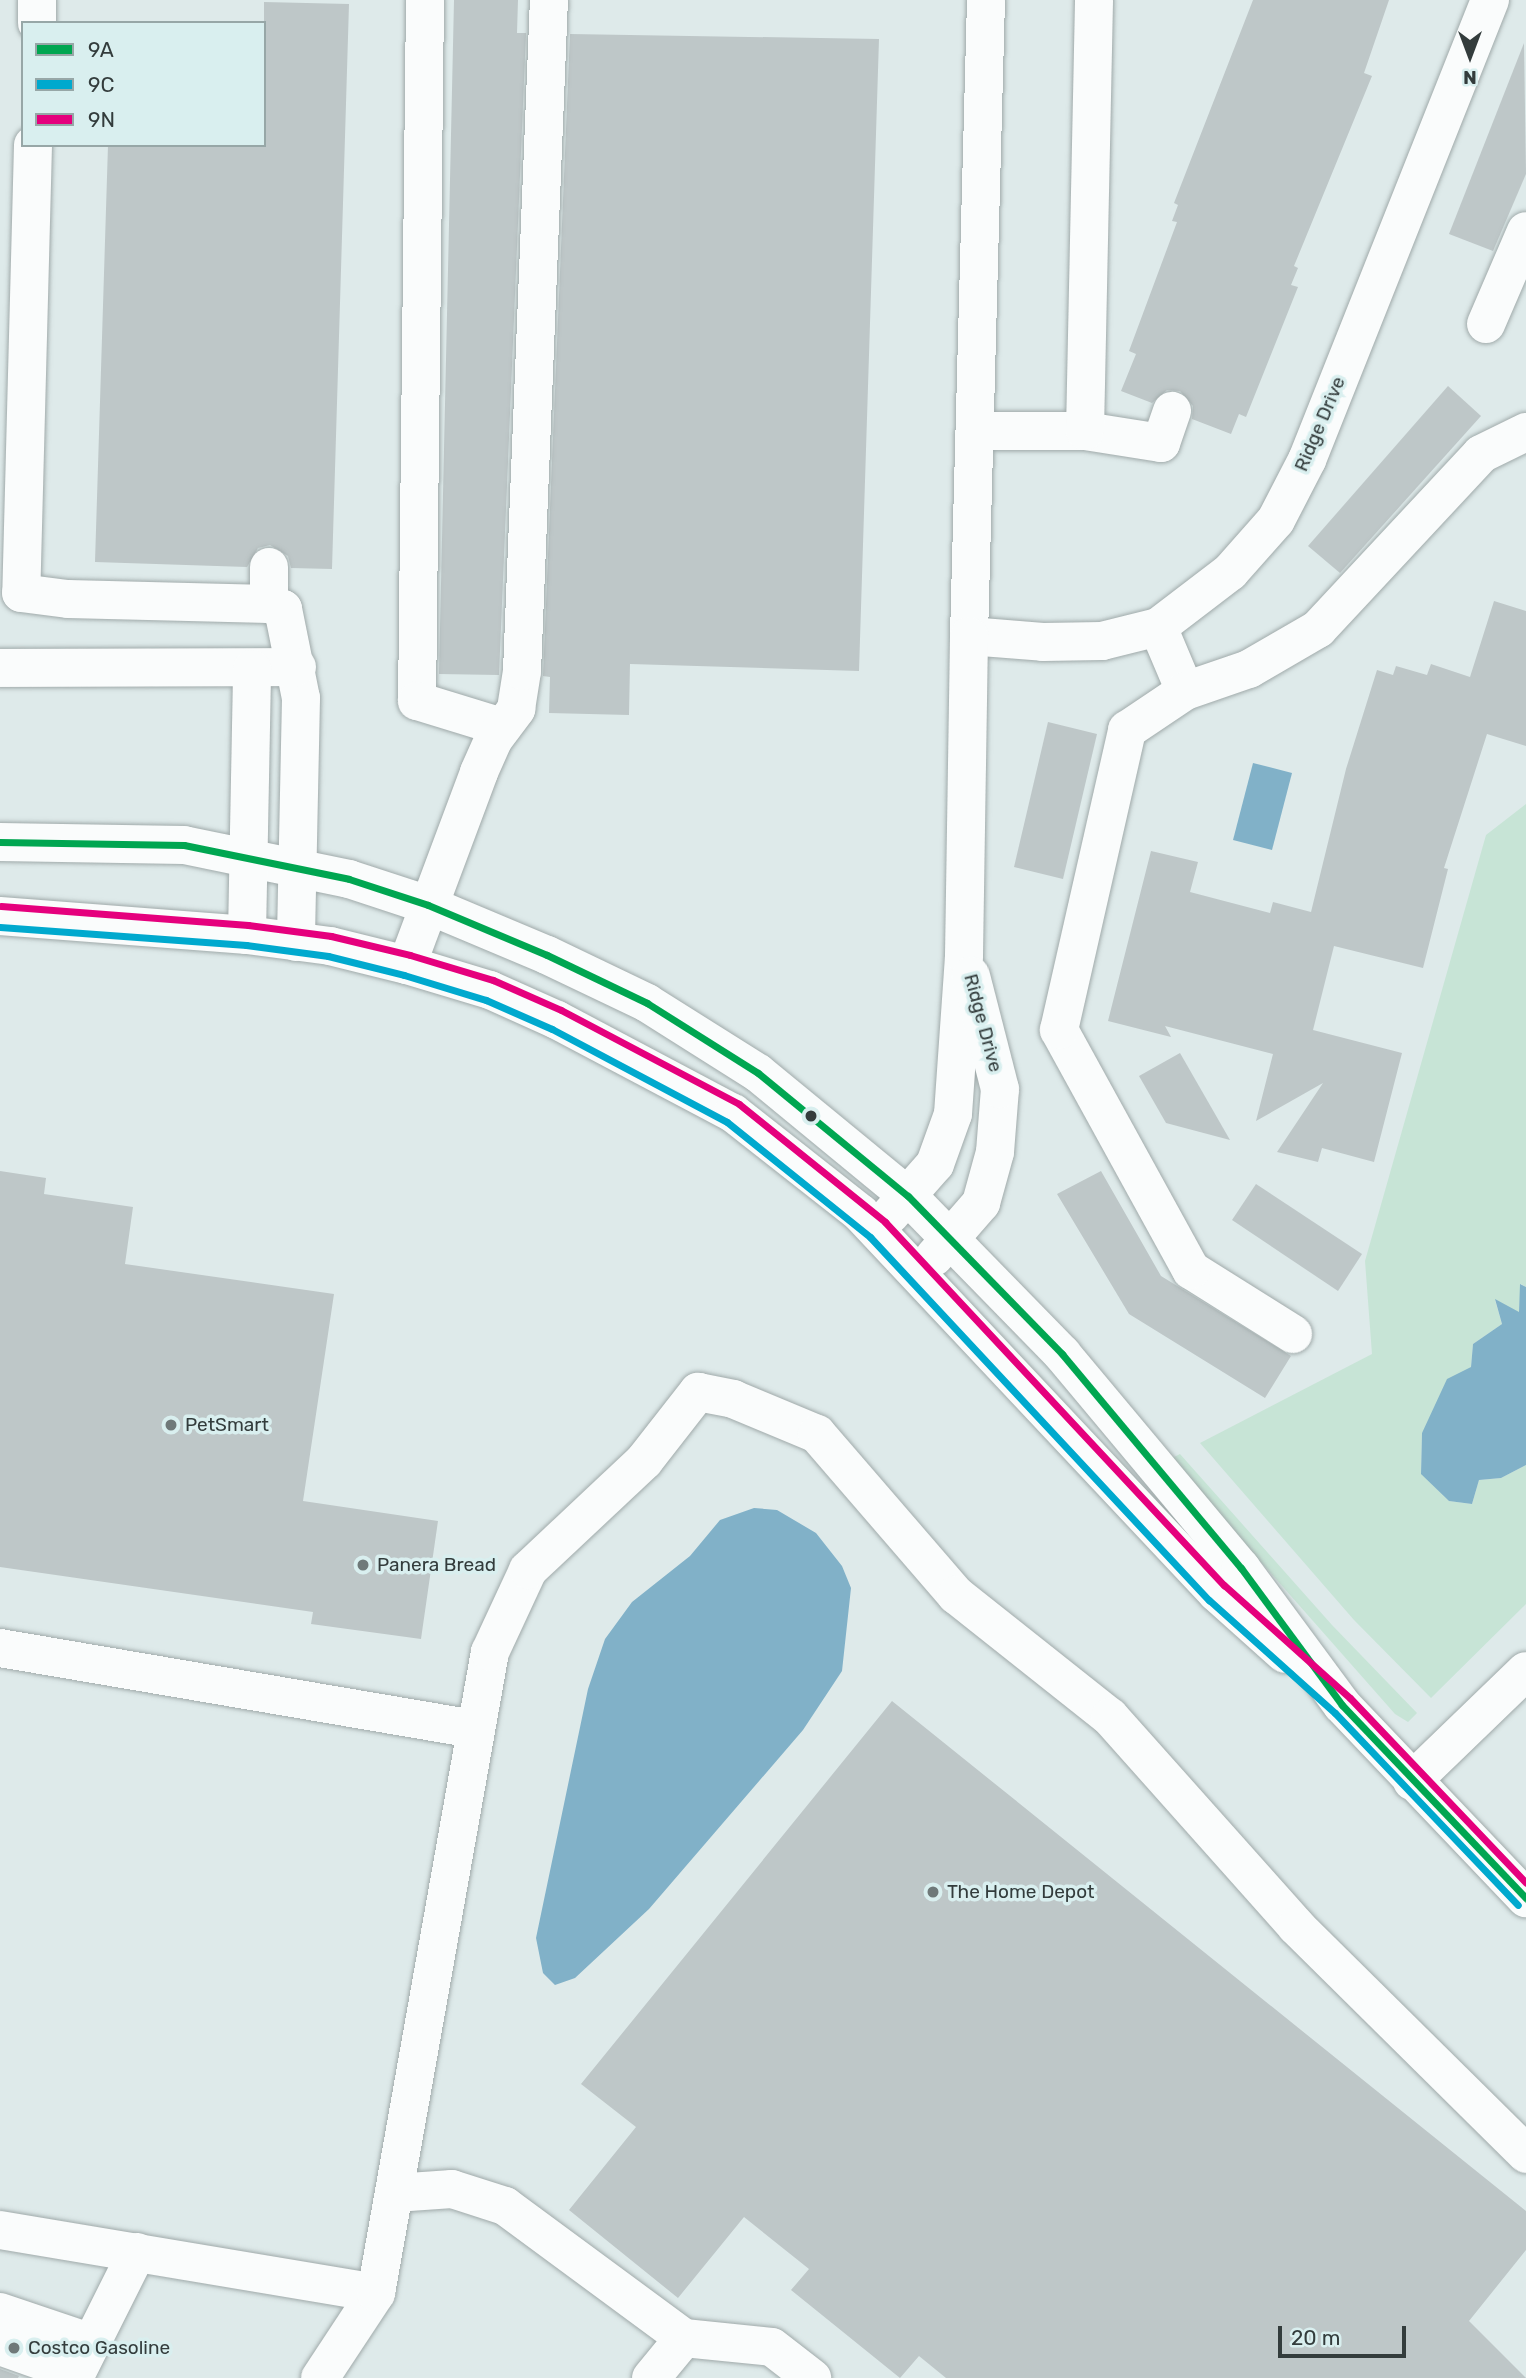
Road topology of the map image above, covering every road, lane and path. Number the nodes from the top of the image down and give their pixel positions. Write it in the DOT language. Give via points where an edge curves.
graph roads {
  1 [pos="37,0"];
  2 [pos="425,0"];
  3 [pos="549,0"];
  4 [pos="986,0"];
  5 [pos="1094,0"];
  6 [pos="1490,0"];
  7 [pos="37,21"];
  8 [pos="33,147"];
  9 [pos="1526,231"];
  10 [pos="1486,324"];
  11 [pos="14,327"];
  12 [pos="1172,411"];
  13 [pos="975,430"];
  14 [pos="1085,431"];
  15 [pos="1526,432"];
  16 [pos="1158,627"];
  17 [pos="969,636"];
  18 [pos="297,667"];
  19 [pos="0,668"];
  20 [pos="252,669"];
  21 [pos="1185,691"];
  22 [pos="502,727"];
  23 [pos="0,842"];
  24 [pos="249,856"];
  25 [pos="297,866"];
  26 [pos="428,905"];
  27 [pos="0,916"];
  28 [pos="247,935"];
  29 [pos="296,942"];
  30 [pos="964,955"];
  31 [pos="407,965"];
  32 [pos="908,1196"];
  33 [pos="877,1229"];
  34 [pos="952,1237"];
  35 [pos="916,1276"];
  36 [pos="1293,1334"];
  37 [pos="0,1648"];
  38 [pos="1526,1671"];
  39 [pos="1342,1705"];
  40 [pos="475,1729"];
  41 [pos="1412,1781"];
  42 [pos="1526,1898"];
  43 [pos="1526,2154"];
  44 [pos="395,2193"];
  45 [pos="0,2230"];
  46 [pos="138,2252"];
  47 [pos="376,2293"];
  48 [pos="0,2312"];
  49 [pos="684,2338"];
  50 [pos="0,2346"];
  51 [pos="81,2364"];
  52 [pos="320,2378"];
  53 [pos="652,2378"];
  54 [pos="812,2378"];
  1 -- 7 [label="street"];
  2 -- 22 [label="street" via="418,701"];
  3 -- 22 [label="street" via="522,671 516,709"];
  4 -- 13 [label="street, Ridge Drive"];
  5 -- 14 [label="street"];
  6 -- 16 [label="street, Ridge Drive" via="1307,460 1276,520 1230,572"];
  8 -- 11 [label="street"];
  9 -- 10 [label="street"];
  11 -- 18 [label="street" via="21,593 68,599 269,586 282,609"];
  12 -- 14 [label="street" via="1161,443"];
  13 -- 14 [label="street"];
  13 -- 17 [label="street, Ridge Drive"];
  15 -- 21 [label="street" via="1481,454 1318,629 1249,669"];
  16 -- 17 [label="street, Ridge Drive" via="1102,641"];
  16 -- 21 [label="street"];
  17 -- 30 [label="street, Ridge Drive"];
  18 -- 20 [label="street"];
  18 -- 25 [label="street" via="301,698"];
  19 -- 20 [label="street"];
  20 -- 24 [label="street"];
  21 -- 36 [label="street" via="1127,730 1059,1030 1191,1270"];
  22 -- 26 [label="street" via="479,772"];
  23 -- 24 [label="street" via="184,845"];
  24 -- 25 [label="street"];
  24 -- 28 [label="street"];
  25 -- 26 [label="street"];
  25 -- 29 [label="street"];
  26 -- 31 [label="street"];
  26 -- 32 [label="street" via="647,1003 758,1073"];
  27 -- 28 [label="street"];
  28 -- 29 [label="street"];
  29 -- 31 [label="street"];
  30 -- 32 [label="street, Ridge Drive" via="953,1114 934,1164"];
  30 -- 34 [label="street, Ridge Drive" via="987,1025 1000,1089 995,1152 981,1203"];
  31 -- 33 [label="street" via="490,990 558,1020 733,1113"];
  32 -- 33 [label="street, Ridge Drive"];
  32 -- 34 [label="street"];
  33 -- 35 [label="street"];
  34 -- 35 [label="street, Ridge Drive"];
  34 -- 39 [label="street" via="1062,1354 1241,1567"];
  35 -- 39 [label="street" via="1217,1593"];
  37 -- 40 [label="street"];
  38 -- 41 [label="street"];
  39 -- 41 [label="street"];
  40 -- 43 [label="street" via="490,1652 528,1570 644,1461 698,1392 733,1399 817,1434 956,1595 1110,1717 1296,1926"];
  40 -- 44 [label="street"];
  41 -- 42 [label="street"];
  44 -- 47 [label="street"];
  44 -- 49 [label="street" via="452,2189 505,2206"];
  45 -- 46 [label="street"];
  46 -- 47 [label="street"];
  46 -- 51 [label="street"];
  47 -- 52 [label="street"];
  48 -- 51 [label="street"];
  49 -- 53 [label="street"];
  49 -- 54 [label="street" via="772,2347"];
  50 -- 51 [label="street"];
}
